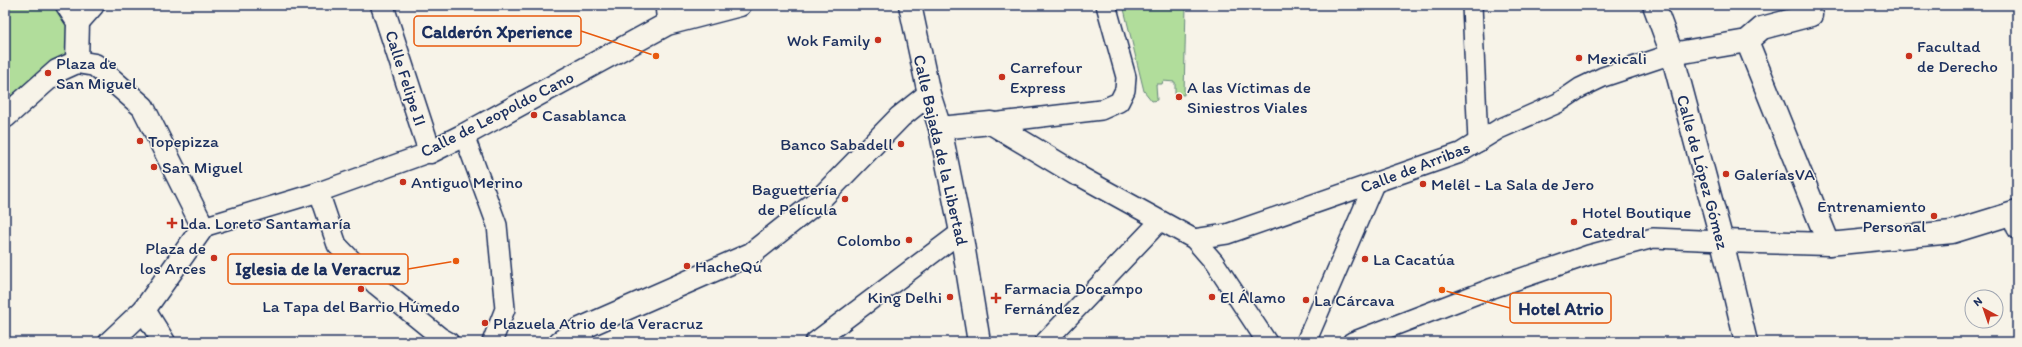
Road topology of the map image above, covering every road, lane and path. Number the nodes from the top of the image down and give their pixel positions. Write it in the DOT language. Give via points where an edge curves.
graph roads {
  1 [pos="93,5"];
  2 [pos="382,5"];
  3 [pos="740,5"];
  4 [pos="910,5"];
  5 [pos="1106,5"];
  6 [pos="1472,5"];
  7 [pos="1654,5"];
  8 [pos="73,14"];
  9 [pos="666,14"];
  10 [pos="1811,16"];
  11 [pos="1747,41"];
  12 [pos="1672,54"];
  13 [pos="77,62"];
  14 [pos="929,94"];
  15 [pos="10,106"];
  16 [pos="991,123"];
  17 [pos="940,128"];
  18 [pos="464,135"];
  19 [pos="1478,142"];
  20 [pos="430,152"];
  21 [pos="1076,174"];
  22 [pos="1374,184"];
  23 [pos="319,192"];
  24 [pos="2015,218"];
  25 [pos="1160,221"];
  26 [pos="204,227"];
  27 [pos="961,232"];
  28 [pos="1194,239"];
  29 [pos="1722,241"];
  30 [pos="1829,244"];
  31 [pos="144,310"];
  32 [pos="582,335"];
  33 [pos="110,342"];
  34 [pos="164,342"];
  35 [pos="449,342"];
  36 [pos="492,342"];
  37 [pos="560,342"];
  38 [pos="815,342"];
  39 [pos="979,342"];
  40 [pos="1045,342"];
  41 [pos="1267,342"];
  42 [pos="1306,342"];
  43 [pos="1352,342"];
  44 [pos="1746,342"];
  1 -- 8 [label="street"];
  2 -- 20 [label="street, Calle Felipe II"];
  3 -- 9 [label="street, Calle de Leopoldo Cano"];
  4 -- 14 [label="street, Calle Bajada de la Libertad"];
  5 -- 16 [label="street" via="1126,76 1125,90 1119,102 1102,110"];
  6 -- 19 [label="street"];
  7 -- 12 [label="street, Calle de López Gómez"];
  8 -- 13 [label="street"];
  9 -- 18 [label="street, Calle de Leopoldo Cano"];
  10 -- 11 [label="street" via="1762,28"];
  11 -- 12 [label="street"];
  11 -- 30 [label="street"];
  12 -- 19 [label="street, Calle de Arribas" via="1603,76 1558,103 1498,129"];
  12 -- 29 [label="street, Calle de López Gómez"];
  13 -- 15 [label="street" via="57,71"];
  13 -- 26 [label="street" via="95,65 142,107"];
  14 -- 17 [label="street, Calle Bajada de la Libertad"];
  14 -- 32 [label="street" via="900,117 819,200 751,254"];
  16 -- 17 [label="street"];
  16 -- 21 [label="street"];
  17 -- 27 [label="street, Calle Bajada de la Libertad"];
  18 -- 20 [label="street, Calle de Leopoldo Cano"];
  18 -- 36 [label="street" via="497,225 505,309"];
  19 -- 22 [label="street, Calle de Arribas" via="1460,153"];
  20 -- 23 [label="street, Calle de Leopoldo Cano"];
  21 -- 25 [label="street"];
  22 -- 28 [label="street, Calle de Arribas" via="1227,234"];
  22 -- 42 [label="street"];
  23 -- 26 [label="street"];
  23 -- 35 [label="street" via="337,245 376,285"];
  24 -- 30 [label="street" via="1952,232"];
  25 -- 28 [label="street"];
  25 -- 40 [label="street"];
  26 -- 31 [label="street"];
  27 -- 38 [label="street"];
  27 -- 39 [label="street, Calle Bajada de la Libertad"];
  28 -- 41 [label="street" via="1214,262"];
  29 -- 30 [label="street"];
  29 -- 43 [label="street" via="1653,238 1589,255 1490,289"];
  29 -- 44 [label="street, Calle de López Gómez"];
  31 -- 33 [label="street"];
  31 -- 34 [label="street"];
  32 -- 37 [label="street"];
}
